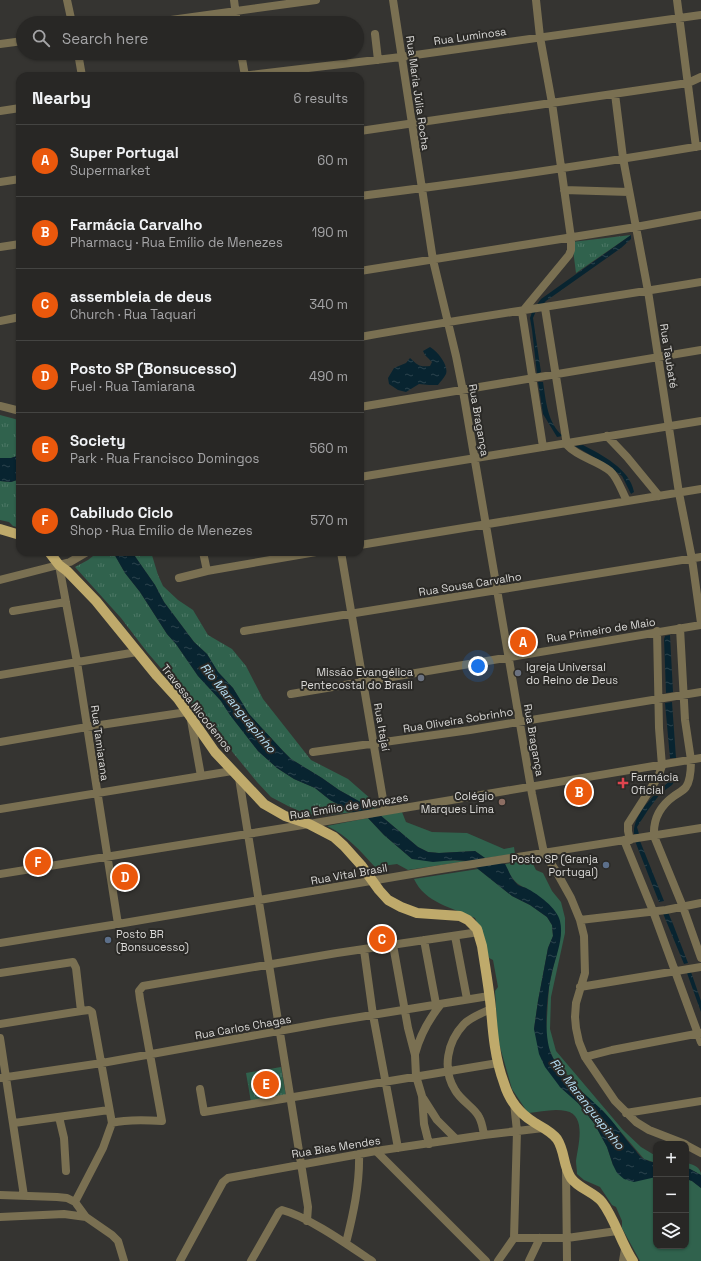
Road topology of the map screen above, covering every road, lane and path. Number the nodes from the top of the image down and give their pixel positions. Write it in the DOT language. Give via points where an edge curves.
graph roads {
  1 [pos="67,0"];
  2 [pos="234,0"];
  3 [pos="312,0"];
  4 [pos="316,0"];
  5 [pos="393,0"];
  6 [pos="536,0"];
  7 [pos="677,0"];
  8 [pos="235,11"];
  9 [pos="701,15"];
  10 [pos="70,16"];
  11 [pos="199,16"];
  12 [pos="236,16"];
  13 [pos="679,18"];
  14 [pos="375,34"];
  15 [pos="540,37"];
  16 [pos="16,42"];
  17 [pos="0,44"];
  18 [pos="401,57"];
  19 [pos="79,60"];
  20 [pos="242,60"];
  21 [pos="378,60"];
  22 [pos="81,72"];
  23 [pos="243,72"];
  24 [pos="278,72"];
  25 [pos="701,77"];
  26 [pos="688,83"];
  27 [pos="615,94"];
  28 [pos="552,103"];
  29 [pos="16,109"];
  30 [pos="0,111"];
  31 [pos="411,124"];
  32 [pos="364,130"];
  33 [pos="699,146"];
  34 [pos="623,158"];
  35 [pos="562,168"];
  36 [pos="16,180"];
  37 [pos="0,182"];
  38 [pos="421,188"];
  39 [pos="564,190"];
  40 [pos="630,192"];
  41 [pos="364,195"];
  42 [pos="701,215"];
  43 [pos="636,227"];
  44 [pos="571,238"];
  45 [pos="16,245"];
  46 [pos="0,247"];
  47 [pos="433,260"];
  48 [pos="364,270"];
  49 [pos="701,282"];
  50 [pos="648,291"];
  51 [pos="545,308"];
  52 [pos="522,312"];
  53 [pos="16,318"];
  54 [pos="0,321"];
  55 [pos="447,322"];
  56 [pos="364,336"];
  57 [pos="701,350"];
  58 [pos="659,358"];
  59 [pos="557,374"];
  60 [pos="532,378"];
  61 [pos="462,391"];
  62 [pos="0,406"];
  63 [pos="364,406"];
  64 [pos="16,410"];
  65 [pos="701,421"];
  66 [pos="670,426"];
  67 [pos="607,436"];
  68 [pos="567,442"];
  69 [pos="543,447"];
  70 [pos="474,458"];
  71 [pos="364,476"];
  72 [pos="701,489"];
  73 [pos="679,493"];
  74 [pos="659,496"];
  75 [pos="627,501"];
  76 [pos="486,524"];
  77 [pos="0,530"];
  78 [pos="16,534"];
  79 [pos="364,544"];
  80 [pos="52,556"];
  81 [pos="74,556"];
  82 [pos="80,556"];
  83 [pos="204,556"];
  84 [pos="293,556"];
  85 [pos="342,556"];
  86 [pos="701,557"];
  87 [pos="692,559"];
  88 [pos="59,565"];
  89 [pos="207,571"];
  90 [pos="179,578"];
  91 [pos="0,580"];
  92 [pos="497,590"];
  93 [pos="66,602"];
  94 [pos="13,611"];
  95 [pos="351,615"];
  96 [pos="701,624"];
  97 [pos="680,628"];
  98 [pos="657,631"];
  99 [pos="244,632"];
  100 [pos="137,652"];
  101 [pos="508,656"];
  102 [pos="77,662"];
  103 [pos="0,674"];
  104 [pos="363,681"];
  105 [pos="701,692"];
  106 [pos="291,694"];
  107 [pos="683,694"];
  108 [pos="658,698"];
  109 [pos="189,716"];
  110 [pos="519,722"];
  111 [pos="87,727"];
  112 [pos="0,742"];
  113 [pos="374,744"];
  114 [pos="313,752"];
  115 [pos="701,758"];
  116 [pos="691,760"];
  117 [pos="662,766"];
  118 [pos="232,771"];
  119 [pos="201,776"];
  120 [pos="239,778"];
  121 [pos="531,787"];
  122 [pos="97,794"];
  123 [pos="0,809"];
  124 [pos="382,812"];
  125 [pos="309,824"];
  126 [pos="701,828"];
  127 [pos="248,834"];
  128 [pos="654,836"];
  129 [pos="627,840"];
  130 [pos="544,853"];
  131 [pos="107,857"];
  132 [pos="0,874"];
  133 [pos="373,881"];
  134 [pos="259,900"];
  135 [pos="701,903"];
  136 [pos="683,907"];
  137 [pos="653,911"];
  138 [pos="580,920"];
  139 [pos="118,924"];
  140 [pos="478,932"];
  141 [pos="455,936"];
  142 [pos="424,940"];
  143 [pos="0,942"];
  144 [pos="393,945"];
  145 [pos="364,950"];
  146 [pos="701,958"];
  147 [pos="269,966"];
  148 [pos="701,967"];
  149 [pos="675,972"];
  150 [pos="0,973"];
  151 [pos="580,987"];
  152 [pos="489,996"];
  153 [pos="467,999"];
  154 [pos="439,1004"];
  155 [pos="404,1009"];
  156 [pos="491,1009"];
  157 [pos="81,1011"];
  158 [pos="373,1015"];
  159 [pos="0,1024"];
  160 [pos="280,1032"];
  161 [pos="700,1036"];
  162 [pos="0,1038"];
  163 [pos="150,1054"];
  164 [pos="415,1055"];
  165 [pos="585,1057"];
  166 [pos="102,1063"];
  167 [pos="498,1063"];
  168 [pos="448,1071"];
  169 [pos="416,1076"];
  170 [pos="3,1077"];
  171 [pos="386,1081"];
  172 [pos="200,1088"];
  173 [pos="422,1096"];
  174 [pos="290,1097"];
  175 [pos="701,1101"];
  176 [pos="514,1103"];
  177 [pos="109,1110"];
  178 [pos="626,1113"];
  179 [pos="59,1117"];
  180 [pos="14,1123"];
  181 [pos="112,1123"];
  182 [pos="543,1128"];
  183 [pos="517,1131"];
  184 [pos="484,1135"];
  185 [pos="456,1139"];
  186 [pos="677,1141"];
  187 [pos="429,1144"];
  188 [pos="689,1146"];
  189 [pos="398,1148"];
  190 [pos="376,1151"];
  191 [pos="700,1152"];
  192 [pos="359,1154"];
  193 [pos="302,1164"];
  194 [pos="566,1168"];
  195 [pos="66,1171"];
  196 [pos="0,1195"];
  197 [pos="24,1196"];
  198 [pos="75,1202"];
  199 [pos="0,1217"];
  200 [pos="86,1217"];
  201 [pos="307,1221"];
  202 [pos="617,1231"];
  203 [pos="514,1238"];
  204 [pos="540,1238"];
  205 [pos="567,1238"];
  206 [pos="346,1243"];
  207 [pos="625,1249"];
  208 [pos="124,1261"];
  209 [pos="180,1261"];
  210 [pos="250,1261"];
  211 [pos="372,1261"];
  212 [pos="486,1261"];
  213 [pos="498,1261"];
  214 [pos="529,1261"];
  215 [pos="567,1261"];
  216 [pos="623,1261"];
  217 [pos="633,1261"];
  1 -- 10 [label="street"];
  2 -- 8 [label="street"];
  3 -- 4 [label="street"];
  3 -- 8 [label="street"];
  5 -- 18 [label="street, Rua Maria Júlia Rocha"];
  6 -- 15 [label="street"];
  7 -- 13 [label="street"];
  8 -- 11 [label="street"];
  8 -- 12 [label="street"];
  9 -- 13 [label="street, Rua Luminosa"];
  13 -- 15 [label="street, Rua Luminosa"];
  13 -- 26 [label="street"];
  14 -- 21 [label="street"];
  15 -- 18 [label="street, Rua Luminosa"];
  15 -- 28 [label="street"];
  16 -- 17 [label="street"];
  18 -- 21 [label="street, Rua Luminosa"];
  18 -- 31 [label="street, Rua Maria Júlia Rocha"];
  19 -- 22 [label="street"];
  20 -- 23 [label="street"];
  21 -- 24 [label="street, Rua Luminosa"];
  25 -- 26 [label="street"];
  26 -- 27 [label="street"];
  26 -- 33 [label="street"];
  27 -- 28 [label="street"];
  27 -- 34 [label="street, Rua Taubaté"];
  28 -- 31 [label="street"];
  28 -- 35 [label="street"];
  29 -- 30 [label="street"];
  31 -- 32 [label="street"];
  31 -- 38 [label="street, Rua Maria Júlia Rocha"];
  33 -- 34 [label="street"];
  34 -- 35 [label="street"];
  34 -- 40 [label="street, Rua Taubaté"];
  35 -- 38 [label="street"];
  35 -- 39 [label="street"];
  36 -- 37 [label="street"];
  38 -- 41 [label="street"];
  38 -- 47 [label="street, Rua Bragança"];
  39 -- 40 [label="street"];
  39 -- 44 [label="street"];
  40 -- 43 [label="street, Rua Taubaté"];
  42 -- 43 [label="street"];
  43 -- 44 [label="street"];
  43 -- 50 [label="street, Rua Taubaté"];
  44 -- 47 [label="street"];
  44 -- 52 [label="street" via="569,255"];
  45 -- 46 [label="street"];
  47 -- 48 [label="street"];
  47 -- 55 [label="street, Rua Bragança"];
  49 -- 50 [label="street"];
  50 -- 51 [label="street"];
  50 -- 58 [label="street, Rua Taubaté"];
  51 -- 52 [label="street"];
  51 -- 59 [label="street"];
  52 -- 55 [label="street"];
  52 -- 60 [label="street"];
  53 -- 54 [label="street"];
  55 -- 56 [label="street"];
  55 -- 61 [label="street, Rua Bragança"];
  57 -- 58 [label="street"];
  58 -- 59 [label="street"];
  58 -- 66 [label="street, Rua Taubaté"];
  59 -- 60 [label="street"];
  59 -- 68 [label="street"];
  60 -- 61 [label="street"];
  60 -- 69 [label="street"];
  61 -- 63 [label="street"];
  61 -- 70 [label="street, Rua Bragança"];
  62 -- 64 [label="street"];
  65 -- 66 [label="street"];
  66 -- 67 [label="street"];
  66 -- 73 [label="street, Rua Taubaté"];
  67 -- 68 [label="street"];
  67 -- 74 [label="street"];
  68 -- 69 [label="street"];
  68 -- 75 [label="street" via="580,455 610,472"];
  69 -- 70 [label="street"];
  70 -- 71 [label="street"];
  70 -- 76 [label="street, Rua Bragança"];
  72 -- 73 [label="street"];
  73 -- 74 [label="street"];
  73 -- 87 [label="street, Rua Taubaté"];
  74 -- 75 [label="street"];
  75 -- 76 [label="street"];
  76 -- 79 [label="street"];
  76 -- 92 [label="street, Rua Bragança"];
  77 -- 78 [label="main road"];
  80 -- 88 [label="main road, Travessa Nicodemos"];
  81 -- 88 [label="street"];
  82 -- 88 [label="street"];
  83 -- 89 [label="street"];
  84 -- 89 [label="street"];
  85 -- 95 [label="street, Rua Itajaí"];
  86 -- 87 [label="street, Rua Sousa Carvalho"];
  87 -- 92 [label="street, Rua Sousa Carvalho"];
  87 -- 96 [label="street, Rua Taubaté"];
  88 -- 91 [label="street"];
  88 -- 93 [label="street, Rua Tamiarana"];
  88 -- 100 [label="main road, Travessa Nicodemos" via="96,601"];
  89 -- 90 [label="street"];
  92 -- 95 [label="street, Rua Sousa Carvalho"];
  92 -- 101 [label="street, Rua Bragança"];
  93 -- 94 [label="street"];
  93 -- 102 [label="street, Rua Tamiarana"];
  95 -- 99 [label="street, Rua Sousa Carvalho"];
  95 -- 104 [label="street, Rua Itajaí"];
  96 -- 97 [label="street, Rua Primeiro de Maio"];
  97 -- 98 [label="street, Rua Primeiro de Maio"];
  97 -- 107 [label="street"];
  98 -- 101 [label="street, Rua Primeiro de Maio"];
  98 -- 108 [label="street"];
  100 -- 102 [label="street"];
  100 -- 109 [label="main road, Travessa Nicodemos"];
  101 -- 104 [label="street, Rua Primeiro de Maio"];
  101 -- 110 [label="street, Rua Bragança"];
  102 -- 103 [label="street"];
  102 -- 111 [label="street, Rua Tamiarana"];
  104 -- 106 [label="street, Rua Primeiro de Maio"];
  104 -- 113 [label="street, Rua Itajaí"];
  105 -- 107 [label="street, Rua Oliveira Sobrinho"];
  107 -- 108 [label="street, Rua Oliveira Sobrinho"];
  107 -- 116 [label="street"];
  108 -- 110 [label="street, Rua Oliveira Sobrinho"];
  108 -- 117 [label="street"];
  109 -- 111 [label="street"];
  109 -- 118 [label="main road, Travessa Nicodemos"];
  109 -- 119 [label="street"];
  110 -- 113 [label="street, Rua Oliveira Sobrinho"];
  110 -- 121 [label="street, Rua Bragança"];
  111 -- 112 [label="street"];
  111 -- 122 [label="street, Rua Tamiarana"];
  113 -- 114 [label="street, Rua Oliveira Sobrinho"];
  113 -- 124 [label="street, Rua Itajaí"];
  115 -- 116 [label="street, Rua Emílio de Menezes"];
  116 -- 117 [label="street, Rua Emílio de Menezes"];
  116 -- 128 [label="street" via="687,786 661,808 656,817"];
  117 -- 121 [label="street, Rua Emílio de Menezes"];
  117 -- 129 [label="street" via="658,777 628,824"];
  118 -- 119 [label="street"];
  118 -- 120 [label="main road, Travessa Nicodemos"];
  119 -- 122 [label="street"];
  120 -- 125 [label="main road, Travessa Nicodemos" via="264,804 285,816"];
  120 -- 127 [label="street"];
  121 -- 124 [label="street, Rua Emílio de Menezes"];
  121 -- 130 [label="street, Rua Bragança"];
  122 -- 123 [label="street"];
  122 -- 131 [label="street, Rua Tamiarana"];
  124 -- 125 [label="street, Rua Emílio de Menezes"];
  125 -- 127 [label="street, Rua Emílio de Menezes"];
  125 -- 133 [label="main road, Travessa Nicodemos" via="334,837"];
  126 -- 128 [label="street, Rua Vital Brasil"];
  127 -- 131 [label="street, Rua Emílio de Menezes"];
  127 -- 134 [label="street"];
  128 -- 129 [label="street, Rua Vital Brasil"];
  128 -- 136 [label="street"];
  129 -- 130 [label="street, Rua Vital Brasil"];
  129 -- 137 [label="street"];
  130 -- 133 [label="street, Rua Vital Brasil"];
  130 -- 138 [label="street, Rua Bragança" via="565,886"];
  131 -- 132 [label="street, Rua Emílio de Menezes"];
  131 -- 139 [label="street, Rua Tamiarana"];
  133 -- 134 [label="street, Rua Vital Brasil"];
  133 -- 140 [label="main road, Travessa Nicodemos" via="388,900 401,907 417,913 460,916 474,924"];
  134 -- 139 [label="street, Rua Vital Brasil"];
  134 -- 147 [label="street"];
  135 -- 136 [label="street"];
  136 -- 137 [label="street"];
  136 -- 146 [label="street"];
  137 -- 138 [label="street"];
  137 -- 149 [label="street"];
  138 -- 151 [label="street, Rua Bragança" via="584,936 585,973"];
  139 -- 143 [label="street, Rua Vital Brasil"];
  140 -- 141 [label="street"];
  140 -- 152 [label="main road"];
  141 -- 142 [label="street"];
  141 -- 153 [label="street"];
  142 -- 144 [label="street"];
  142 -- 154 [label="street"];
  144 -- 145 [label="street"];
  144 -- 155 [label="street"];
  145 -- 147 [label="street"];
  145 -- 158 [label="street"];
  147 -- 160 [label="street"];
  147 -- 163 [label="street" via="143,986 139,990 139,995"];
  148 -- 149 [label="street"];
  149 -- 151 [label="street"];
  149 -- 161 [label="street"];
  150 -- 157 [label="street" via="73,962"];
  151 -- 165 [label="street, Rua Bragança" via="576,1003 576,1028 578,1042"];
  152 -- 153 [label="street, Rua Carlos Chagas"];
  152 -- 156 [label="main road"];
  153 -- 154 [label="street, Rua Carlos Chagas"];
  154 -- 155 [label="street, Rua Carlos Chagas"];
  154 -- 164 [label="street"];
  155 -- 158 [label="street, Rua Carlos Chagas"];
  155 -- 164 [label="street"];
  156 -- 167 [label="main road" via="492,1037"];
  156 -- 168 [label="street" via="464,1024 457,1033 448,1052"];
  157 -- 159 [label="street"];
  157 -- 166 [label="street" via="89,1010 92,1013"];
  158 -- 160 [label="street, Rua Carlos Chagas"];
  158 -- 171 [label="street"];
  160 -- 163 [label="street, Rua Carlos Chagas"];
  160 -- 174 [label="street"];
  161 -- 165 [label="street" via="612,1050"];
  162 -- 170 [label="street"];
  163 -- 166 [label="street, Rua Carlos Chagas"];
  163 -- 181 [label="street" via="162,1121"];
  164 -- 169 [label="street"];
  165 -- 178 [label="street, Rua Bragança"];
  166 -- 170 [label="street, Rua Carlos Chagas"];
  166 -- 177 [label="street"];
  167 -- 168 [label="street"];
  167 -- 176 [label="main road"];
  168 -- 169 [label="street"];
  168 -- 184 [label="street" via="450,1082 460,1098 481,1119"];
  169 -- 171 [label="street"];
  169 -- 173 [label="street"];
  170 -- 180 [label="street"];
  171 -- 174 [label="street"];
  171 -- 189 [label="street"];
  172 -- 174 [label="street" via="204,1112"];
  173 -- 185 [label="street" via="437,1120"];
  173 -- 187 [label="street" via="424,1124"];
  174 -- 193 [label="street"];
  175 -- 178 [label="street"];
  176 -- 182 [label="main road" via="527,1118"];
  176 -- 183 [label="street"];
  177 -- 179 [label="street"];
  177 -- 181 [label="street"];
  178 -- 186 [label="street, Rua Bragança" via="649,1130"];
  179 -- 180 [label="street"];
  179 -- 195 [label="street" via="64,1138"];
  180 -- 197 [label="street"];
  181 -- 198 [label="street" via="103,1148"];
  182 -- 183 [label="street, Rua Bias Mendes"];
  182 -- 194 [label="main road" via="556,1137 562,1149"];
  183 -- 184 [label="street, Rua Bias Mendes"];
  183 -- 203 [label="street"];
  184 -- 185 [label="street, Rua Bias Mendes"];
  185 -- 187 [label="street, Rua Bias Mendes"];
  187 -- 189 [label="street, Rua Bias Mendes"];
  188 -- 191 [label="street, Rua Bragança"];
  189 -- 190 [label="street, Rua Bias Mendes"];
  190 -- 192 [label="street, Rua Bias Mendes"];
  190 -- 212 [label="street"];
  192 -- 193 [label="street, Rua Bias Mendes"];
  192 -- 206 [label="street" via="360,1164"];
  193 -- 201 [label="street" via="308,1207"];
  193 -- 209 [label="street, Rua Bias Mendes" via="228,1178 223,1182"];
  194 -- 202 [label="main road" via="576,1184 595,1195 602,1203"];
  194 -- 205 [label="street"];
  196 -- 197 [label="street"];
  197 -- 198 [label="street" via="57,1196"];
  198 -- 200 [label="street"];
  199 -- 200 [label="street" via="64,1214"];
  200 -- 208 [label="street" via="118,1241"];
  201 -- 206 [label="street"];
  201 -- 210 [label="street" via="282,1210 279,1212"];
  202 -- 205 [label="street"];
  202 -- 207 [label="main road"];
  203 -- 204 [label="street"];
  203 -- 213 [label="street"];
  204 -- 205 [label="street"];
  204 -- 214 [label="street"];
  205 -- 215 [label="street"];
  206 -- 211 [label="street"];
  207 -- 216 [label="street"];
  207 -- 217 [label="main road"];
}
